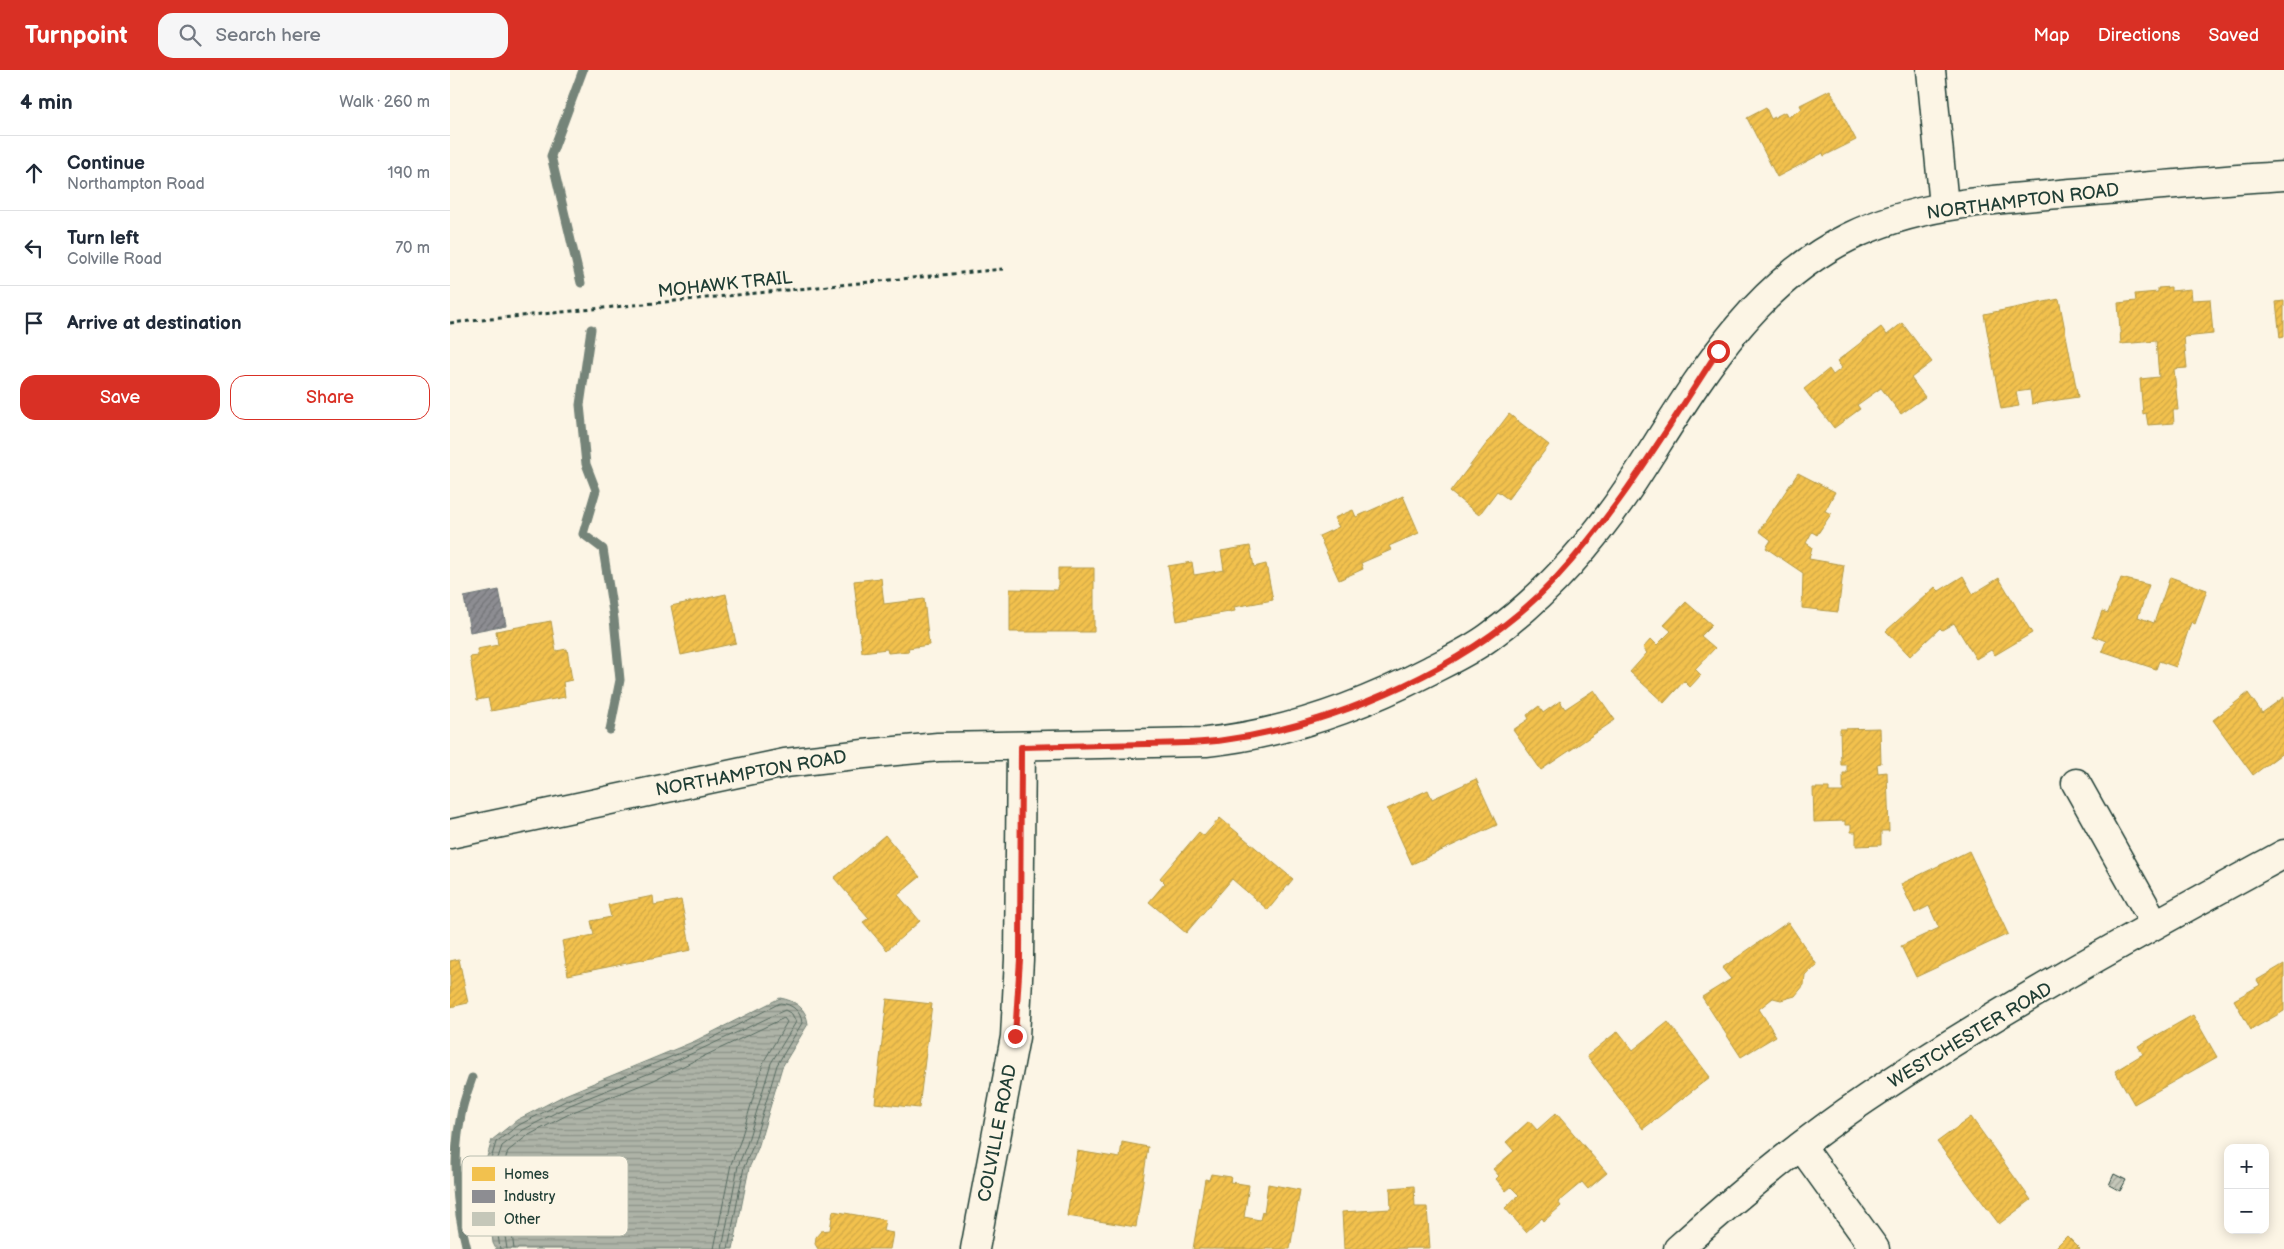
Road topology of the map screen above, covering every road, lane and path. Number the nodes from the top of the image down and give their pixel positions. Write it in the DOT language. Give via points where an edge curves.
graph roads {
  1 [pos="1931,70"];
  2 [pos="2284,176"];
  3 [pos="1944,206"];
  4 [pos="1003,269"];
  5 [pos="450,323"];
  6 [pos="1021,747"];
  7 [pos="2076,783"];
  8 [pos="450,834"];
  9 [pos="2284,854"];
  10 [pos="2155,924"];
  11 [pos="1802,1146"];
  12 [pos="975,1249"];
  13 [pos="1678,1249"];
  14 [pos="1876,1249"];
  1 -- 3 [label="street"];
  2 -- 3 [label="street, NORTHAMPTON ROAD"];
  3 -- 6 [label="street, NORTHAMPTON ROAD" via="1888,221 1850,237 1820,253 1784,279 1749,313 1718,351 1626,491 1588,541 1554,580 1512,619 1464,653 1384,694 1320,718 1272,730 1206,742"];
  4 -- 5 [label="path, MOHAWK TRAIL"];
  6 -- 8 [label="street, NORTHAMPTON ROAD" via="938,748 785,763"];
  6 -- 12 [label="street, COLVILLE ROAD" via="1020,950 1015,1036"];
  7 -- 10 [label="street"];
  9 -- 10 [label="street, WESTCHESTER ROAD"];
  10 -- 11 [label="street, WESTCHESTER ROAD" via="1958,1040 1866,1099"];
  11 -- 13 [label="street, WESTCHESTER ROAD"];
  11 -- 14 [label="street"];
}
